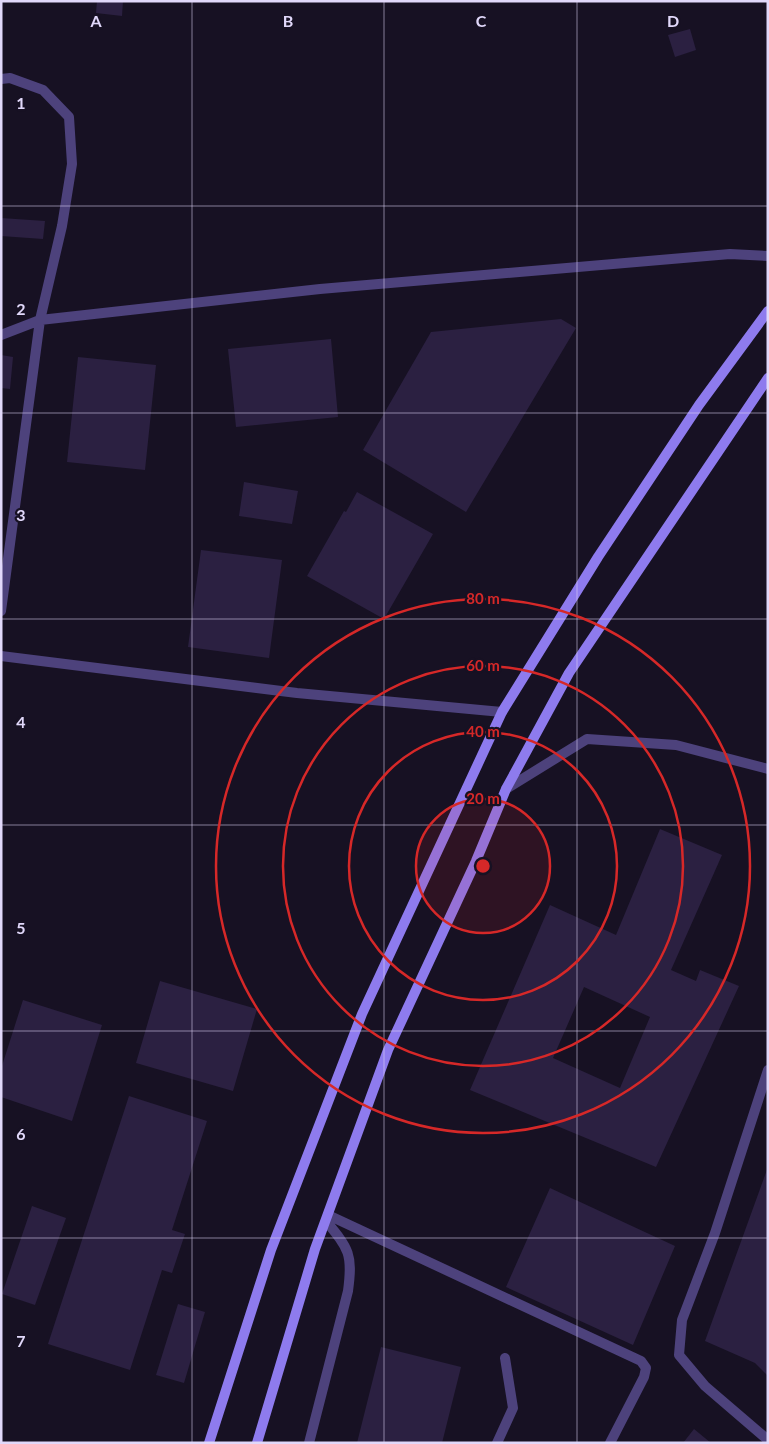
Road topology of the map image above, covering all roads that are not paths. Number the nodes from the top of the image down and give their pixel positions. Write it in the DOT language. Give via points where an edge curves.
graph roads {
  1 [pos="1,79"];
  2 [pos="768,256"];
  3 [pos="768,311"];
  4 [pos="40,320"];
  5 [pos="1,335"];
  6 [pos="768,378"];
  7 [pos="1,611"];
  8 [pos="1,656"];
  9 [pos="502,712"];
  10 [pos="768,769"];
  11 [pos="506,790"];
  12 [pos="768,1070"];
  13 [pos="327,1218"];
  14 [pos="505,1358"];
  15 [pos="768,1440"];
  16 [pos="209,1443"];
  17 [pos="258,1443"];
  18 [pos="309,1443"];
  19 [pos="497,1443"];
  20 [pos="610,1443"];
  1 -- 4 [label="street" via="10,78 43,90 69,117 72,164 62,226"];
  2 -- 4 [label="street" via="730,254 339,287"];
  3 -- 9 [label="main road" via="699,405 603,548"];
  4 -- 5 [label="street"];
  4 -- 7 [label="street"];
  6 -- 11 [label="main road" via="569,673"];
  8 -- 9 [label="street" via="297,693"];
  9 -- 16 [label="main road" via="362,1014 271,1250"];
  10 -- 11 [label="street" via="676,745 587,738"];
  11 -- 13 [label="main road" via="388,1050"];
  12 -- 15 [label="street" via="718,1224 682,1320 679,1355 705,1386"];
  13 -- 17 [label="main road"];
  13 -- 18 [label="street" via="346,1246 351,1267 348,1291"];
  13 -- 20 [label="street" via="641,1361 646,1368 644,1376"];
  14 -- 19 [label="street" via="513,1408"];
}
